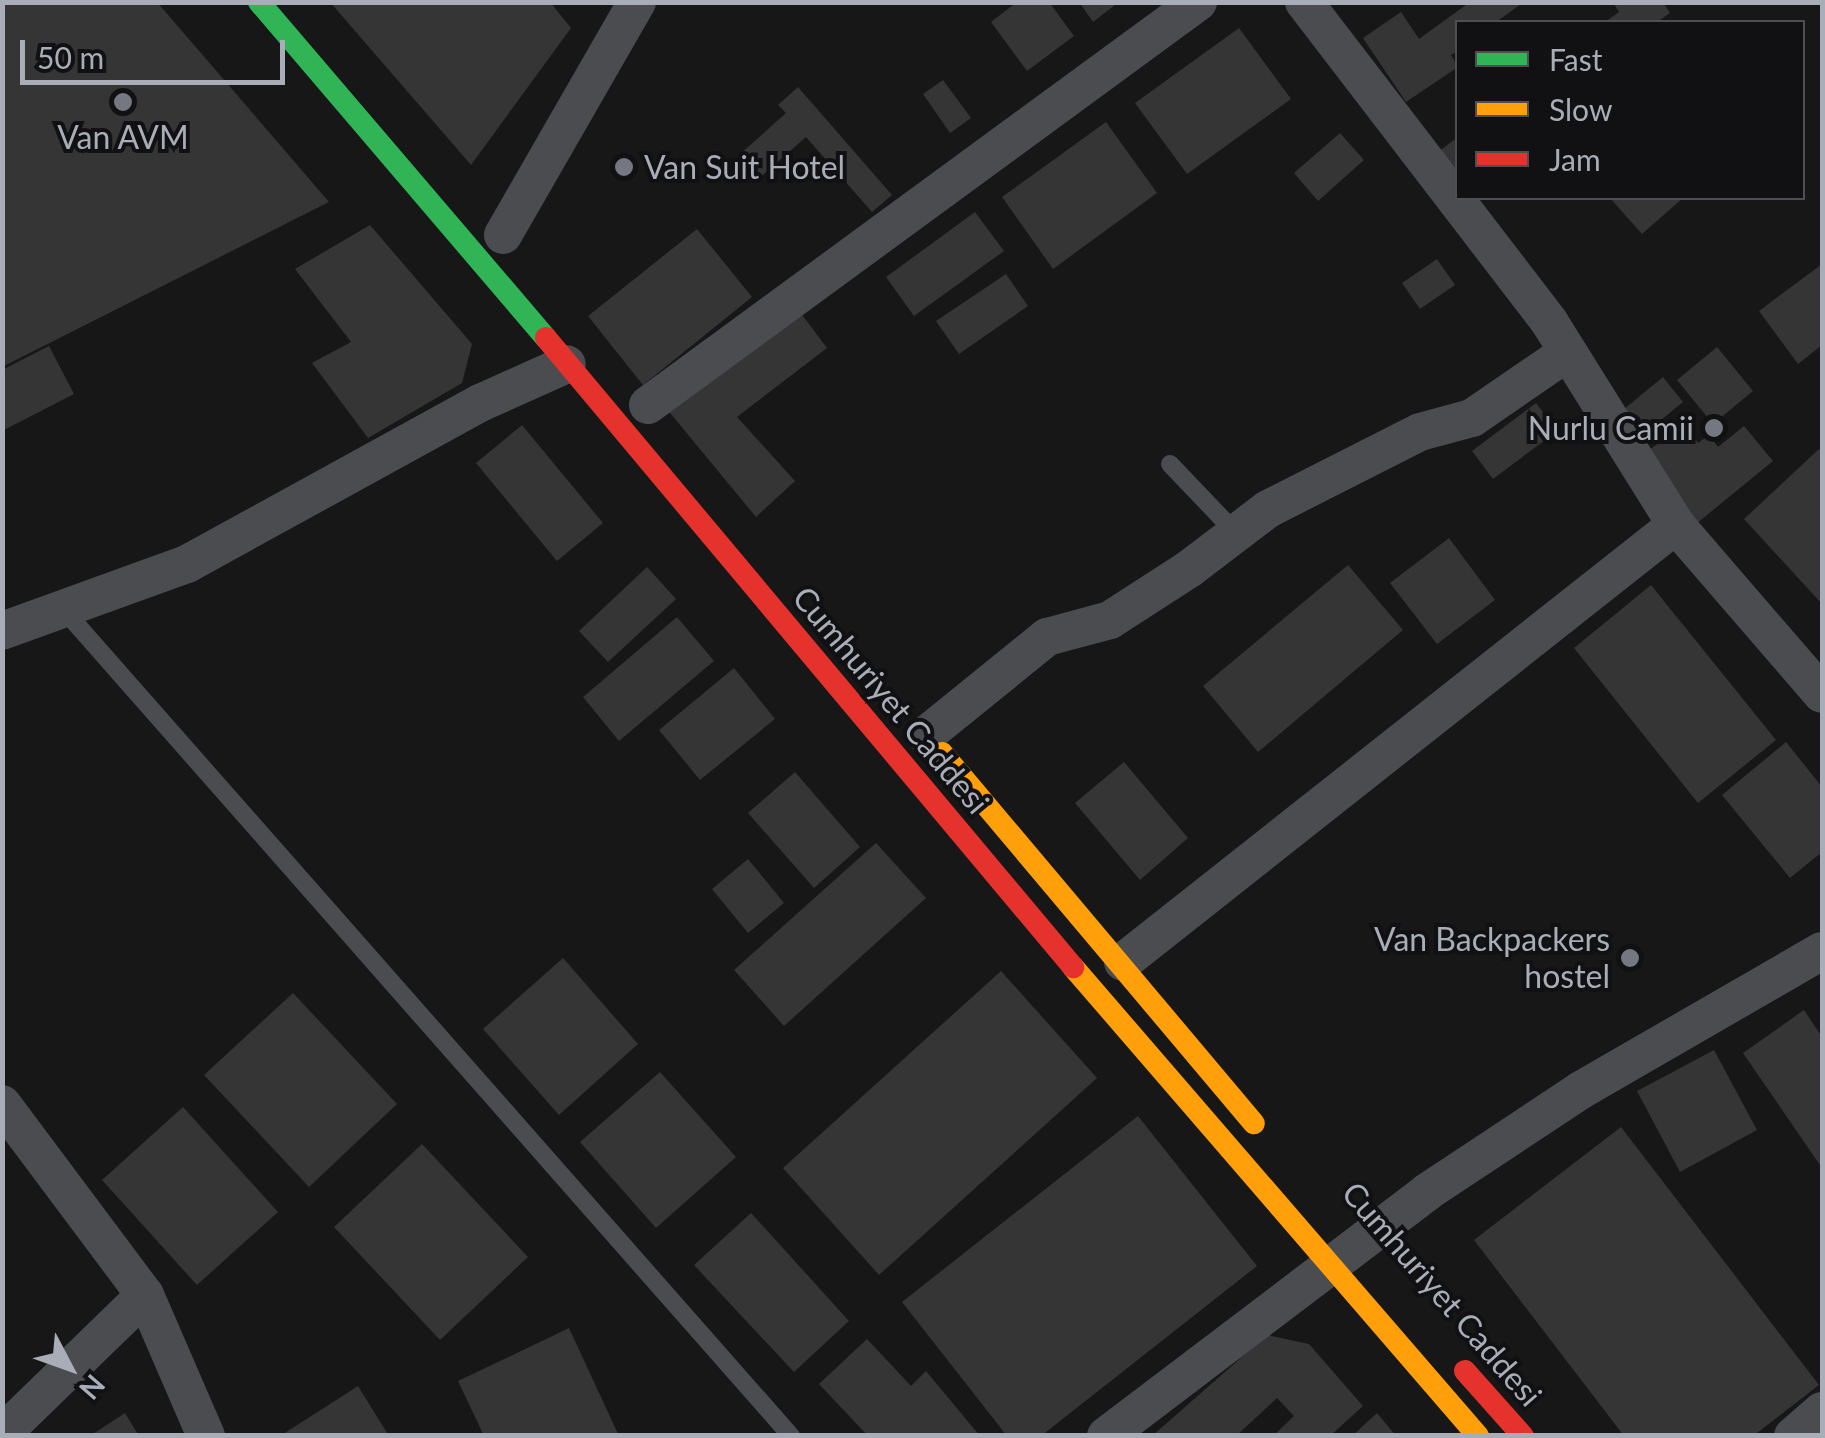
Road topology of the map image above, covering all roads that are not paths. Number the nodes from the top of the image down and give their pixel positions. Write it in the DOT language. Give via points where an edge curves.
graph roads {
  1 [pos="259,2"];
  2 [pos="637,2"];
  3 [pos="1198,2"];
  4 [pos="1304,2"];
  5 [pos="503,235"];
  6 [pos="1568,352"];
  7 [pos="568,364"];
  8 [pos="648,405"];
  9 [pos="1170,464"];
  10 [pos="1676,526"];
  11 [pos="1234,531"];
  12 [pos="63,609"];
  13 [pos="2,631"];
  14 [pos="1822,694"];
  15 [pos="920,728"];
  16 [pos="1822,951"];
  17 [pos="1123,962"];
  18 [pos="2,1104"];
  19 [pos="1268,1140"];
  20 [pos="1346,1249"];
  21 [pos="145,1295"];
  22 [pos="1444,1347"];
  23 [pos="1822,1411"];
  24 [pos="2,1434"];
  25 [pos="206,1436"];
  26 [pos="790,1436"];
  27 [pos="1106,1436"];
  28 [pos="1478,1436"];
  29 [pos="1524,1436"];
  30 [pos="1793,1436"];
  1 -- 7 [label="main road, Cumhuriyet Caddesi"];
  2 -- 5 [label="street"];
  3 -- 8 [label="street"];
  4 -- 6 [label="street"];
  6 -- 10 [label="street"];
  6 -- 11 [label="street" via="1472,418 1420,432"];
  7 -- 12 [label="street" via="480,403 188,564"];
  7 -- 20 [label="main road, Cumhuriyet Caddesi"];
  9 -- 11 [label="lane"];
  10 -- 14 [label="street"];
  10 -- 17 [label="street"];
  11 -- 15 [label="street" via="1110,620 1047,637"];
  12 -- 13 [label="street"];
  12 -- 26 [label="lane"];
  15 -- 17 [label="main road, Cumhuriyet Caddesi"];
  16 -- 20 [label="street" via="1581,1090"];
  17 -- 19 [label="main road, Cumhuriyet Caddesi"];
  18 -- 21 [label="street"];
  20 -- 27 [label="street"];
  20 -- 28 [label="main road, Cumhuriyet Caddesi"];
  21 -- 24 [label="street"];
  21 -- 25 [label="street"];
  22 -- 29 [label="main road, Cumhuriyet Caddesi"];
  23 -- 30 [label="street"];
}
